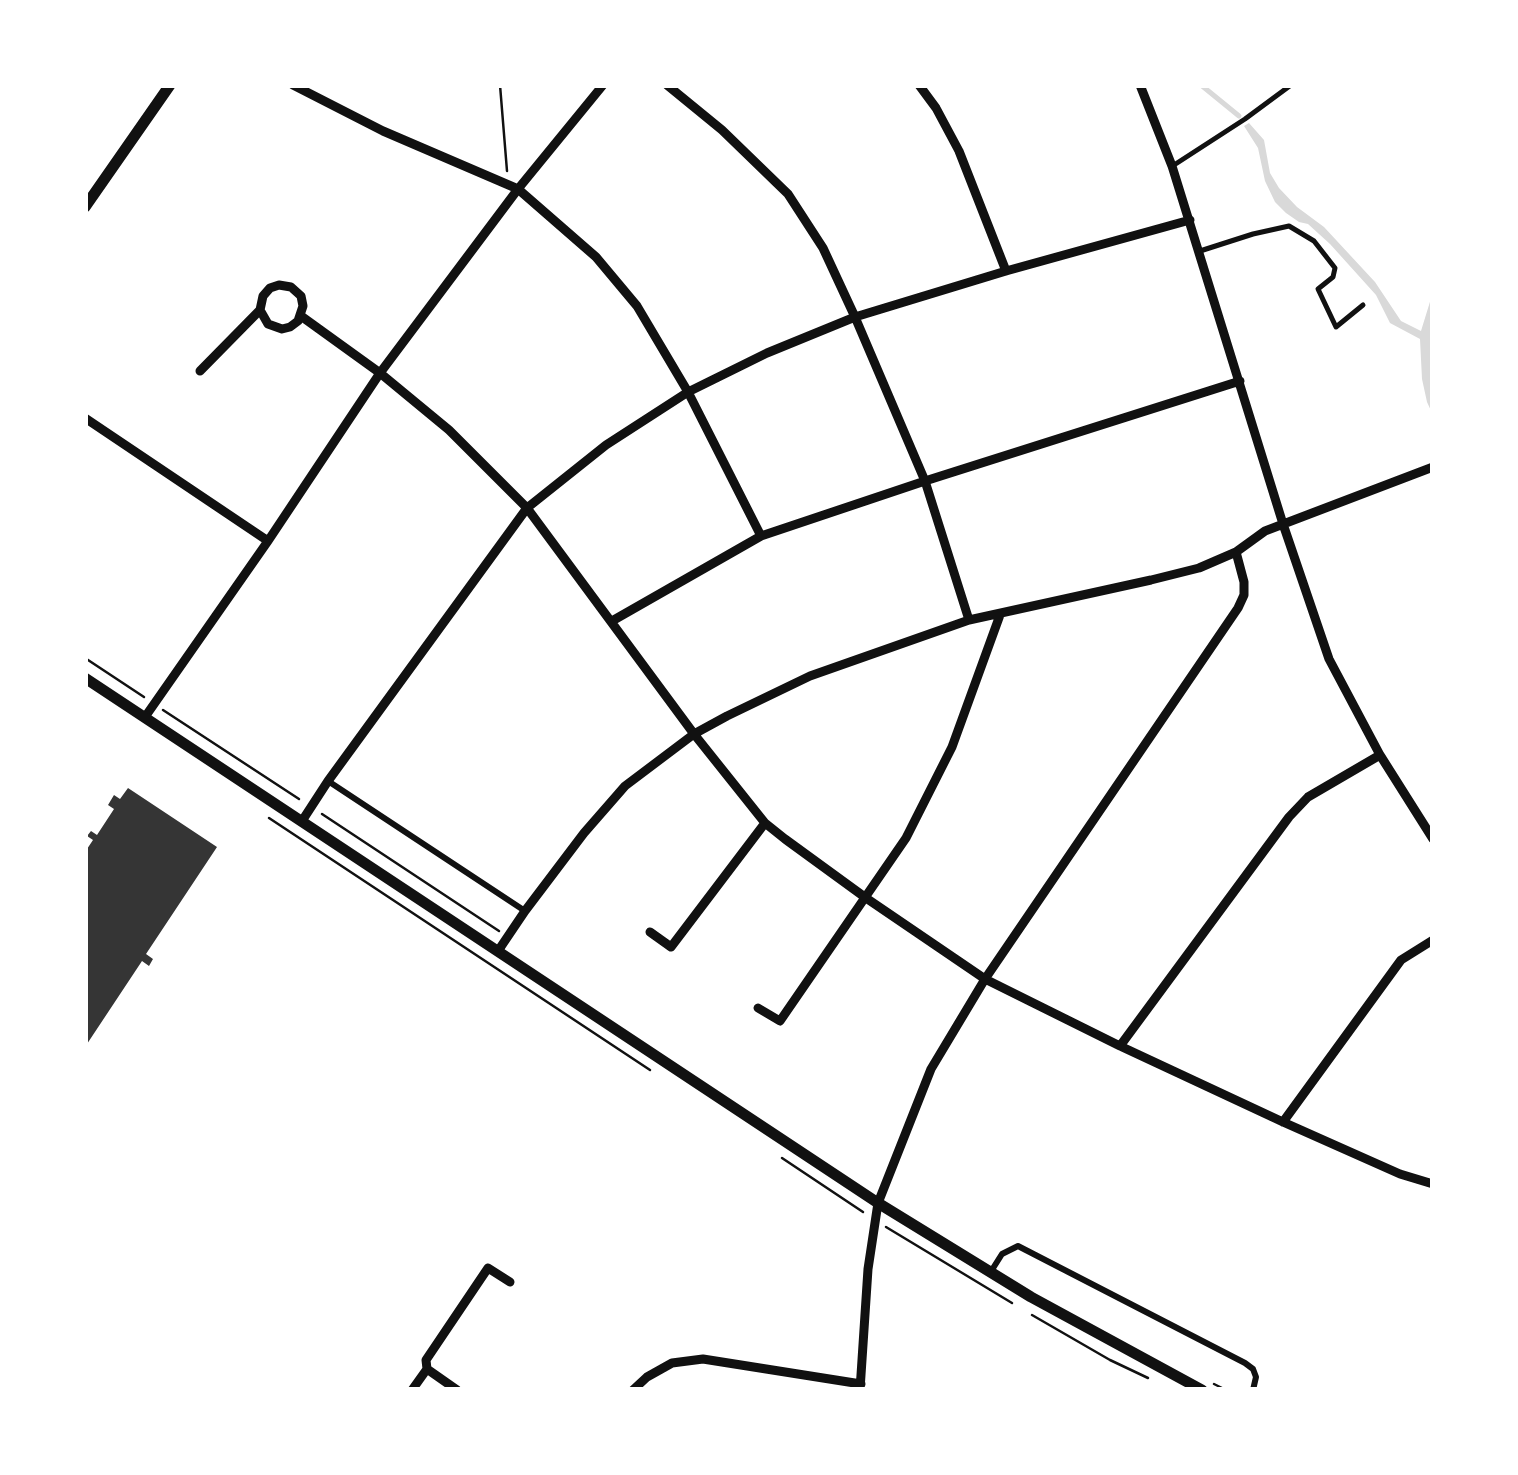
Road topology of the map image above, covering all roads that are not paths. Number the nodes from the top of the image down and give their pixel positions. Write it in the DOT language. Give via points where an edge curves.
graph roads {
  1 [pos="170,85"];
  2 [pos="293,85"];
  3 [pos="603,85"];
  4 [pos="667,85"];
  5 [pos="919,85"];
  6 [pos="1140,85"];
  7 [pos="1291,85"];
  8 [pos="1172,166"];
  9 [pos="518,189"];
  10 [pos="85,207"];
  11 [pos="1190,220"];
  12 [pos="1200,252"];
  13 [pos="1006,271"];
  14 [pos="1364,304"];
  15 [pos="260,310"];
  16 [pos="301,316"];
  17 [pos="855,317"];
  18 [pos="200,371"];
  19 [pos="380,374"];
  20 [pos="1240,382"];
  21 [pos="688,392"];
  22 [pos="85,418"];
  23 [pos="1433,467"];
  24 [pos="925,481"];
  25 [pos="527,508"];
  26 [pos="1284,524"];
  27 [pos="761,536"];
  28 [pos="268,541"];
  29 [pos="1236,552"];
  30 [pos="1000,614"];
  31 [pos="969,620"];
  32 [pos="612,621"];
  33 [pos="85,678"];
  34 [pos="145,717"];
  35 [pos="694,734"];
  36 [pos="1380,755"];
  37 [pos="328,781"];
  38 [pos="302,821"];
  39 [pos="765,822"];
  40 [pos="1433,840"];
  41 [pos="866,898"];
  42 [pos="525,911"];
  43 [pos="650,932"];
  44 [pos="1433,940"];
  45 [pos="498,951"];
  46 [pos="985,979"];
  47 [pos="758,1008"];
  48 [pos="1120,1046"];
  49 [pos="1283,1122"];
  50 [pos="1433,1184"];
  51 [pos="878,1203"];
  52 [pos="990,1272"];
  53 [pos="510,1282"];
  54 [pos="427,1369"];
  55 [pos="1182,1385"];
  56 [pos="861,1387"];
  57 [pos="1208,1387"];
  58 [pos="412,1390"];
  59 [pos="457,1390"];
  60 [pos="634,1390"];
  61 [pos="1253,1390"];
  1 -- 10 [label="street"];
  2 -- 9 [label="street"];
  3 -- 9 [label="street"];
  4 -- 17 [label="street" via="788,194"];
  5 -- 13 [label="street" via="959,150"];
  6 -- 8 [label="street"];
  7 -- 8 [label="lane"];
  8 -- 11 [label="street"];
  9 -- 19 [label="street"];
  9 -- 21 [label="street" via="596,257 637,306"];
  11 -- 12 [label="street"];
  11 -- 13 [label="street"];
  12 -- 14 [label="lane" via="1289,226 1314,241 1336,268 1318,290 1336,328"];
  12 -- 20 [label="street"];
  13 -- 17 [label="street"];
  15 -- 16 [label="street" via="274,328 290,327"];
  15 -- 16 [label="street" via="266,291 284,285 301,296"];
  15 -- 18 [label="street"];
  16 -- 19 [label="street"];
  17 -- 21 [label="street"];
  17 -- 24 [label="street"];
  19 -- 25 [label="street" via="449,430"];
  19 -- 28 [label="street"];
  20 -- 24 [label="street"];
  20 -- 26 [label="street"];
  21 -- 25 [label="street" via="606,444"];
  21 -- 27 [label="street"];
  22 -- 28 [label="street"];
  23 -- 26 [label="street"];
  24 -- 27 [label="street"];
  24 -- 31 [label="street"];
  25 -- 32 [label="street"];
  25 -- 37 [label="street"];
  26 -- 29 [label="street"];
  26 -- 36 [label="street" via="1329,659"];
  27 -- 32 [label="street"];
  28 -- 34 [label="street"];
  29 -- 30 [label="street" via="1199,568"];
  29 -- 46 [label="street" via="1244,582 1238,608"];
  30 -- 31 [label="street"];
  30 -- 41 [label="street" via="952,748"];
  31 -- 35 [label="street" via="810,676"];
  32 -- 35 [label="street"];
  33 -- 34 [label="street"];
  34 -- 38 [label="street"];
  35 -- 39 [label="street"];
  35 -- 42 [label="street" via="624,786"];
  36 -- 40 [label="street"];
  36 -- 48 [label="street" via="1308,797 1290,817"];
  37 -- 38 [label="street"];
  37 -- 42 [label="street"];
  38 -- 45 [label="street"];
  39 -- 41 [label="street"];
  39 -- 43 [label="street" via="671,947"];
  41 -- 46 [label="street"];
  41 -- 47 [label="street" via="780,1022"];
  42 -- 45 [label="street"];
  44 -- 49 [label="street" via="1400,960"];
  45 -- 51 [label="street"];
  46 -- 48 [label="street"];
  46 -- 51 [label="street" via="930,1068"];
  48 -- 49 [label="street"];
  49 -- 50 [label="street"];
  51 -- 52 [label="street"];
  51 -- 56 [label="street"];
  52 -- 55 [label="street"];
  52 -- 61 [label="street" via="1002,1254 1018,1246 1245,1363 1256,1377"];
  53 -- 54 [label="street" via="488,1268 426,1360"];
  54 -- 58 [label="street"];
  54 -- 59 [label="street"];
  55 -- 57 [label="street"];
  56 -- 60 [label="street" via="704,1359 672,1363"];
}
